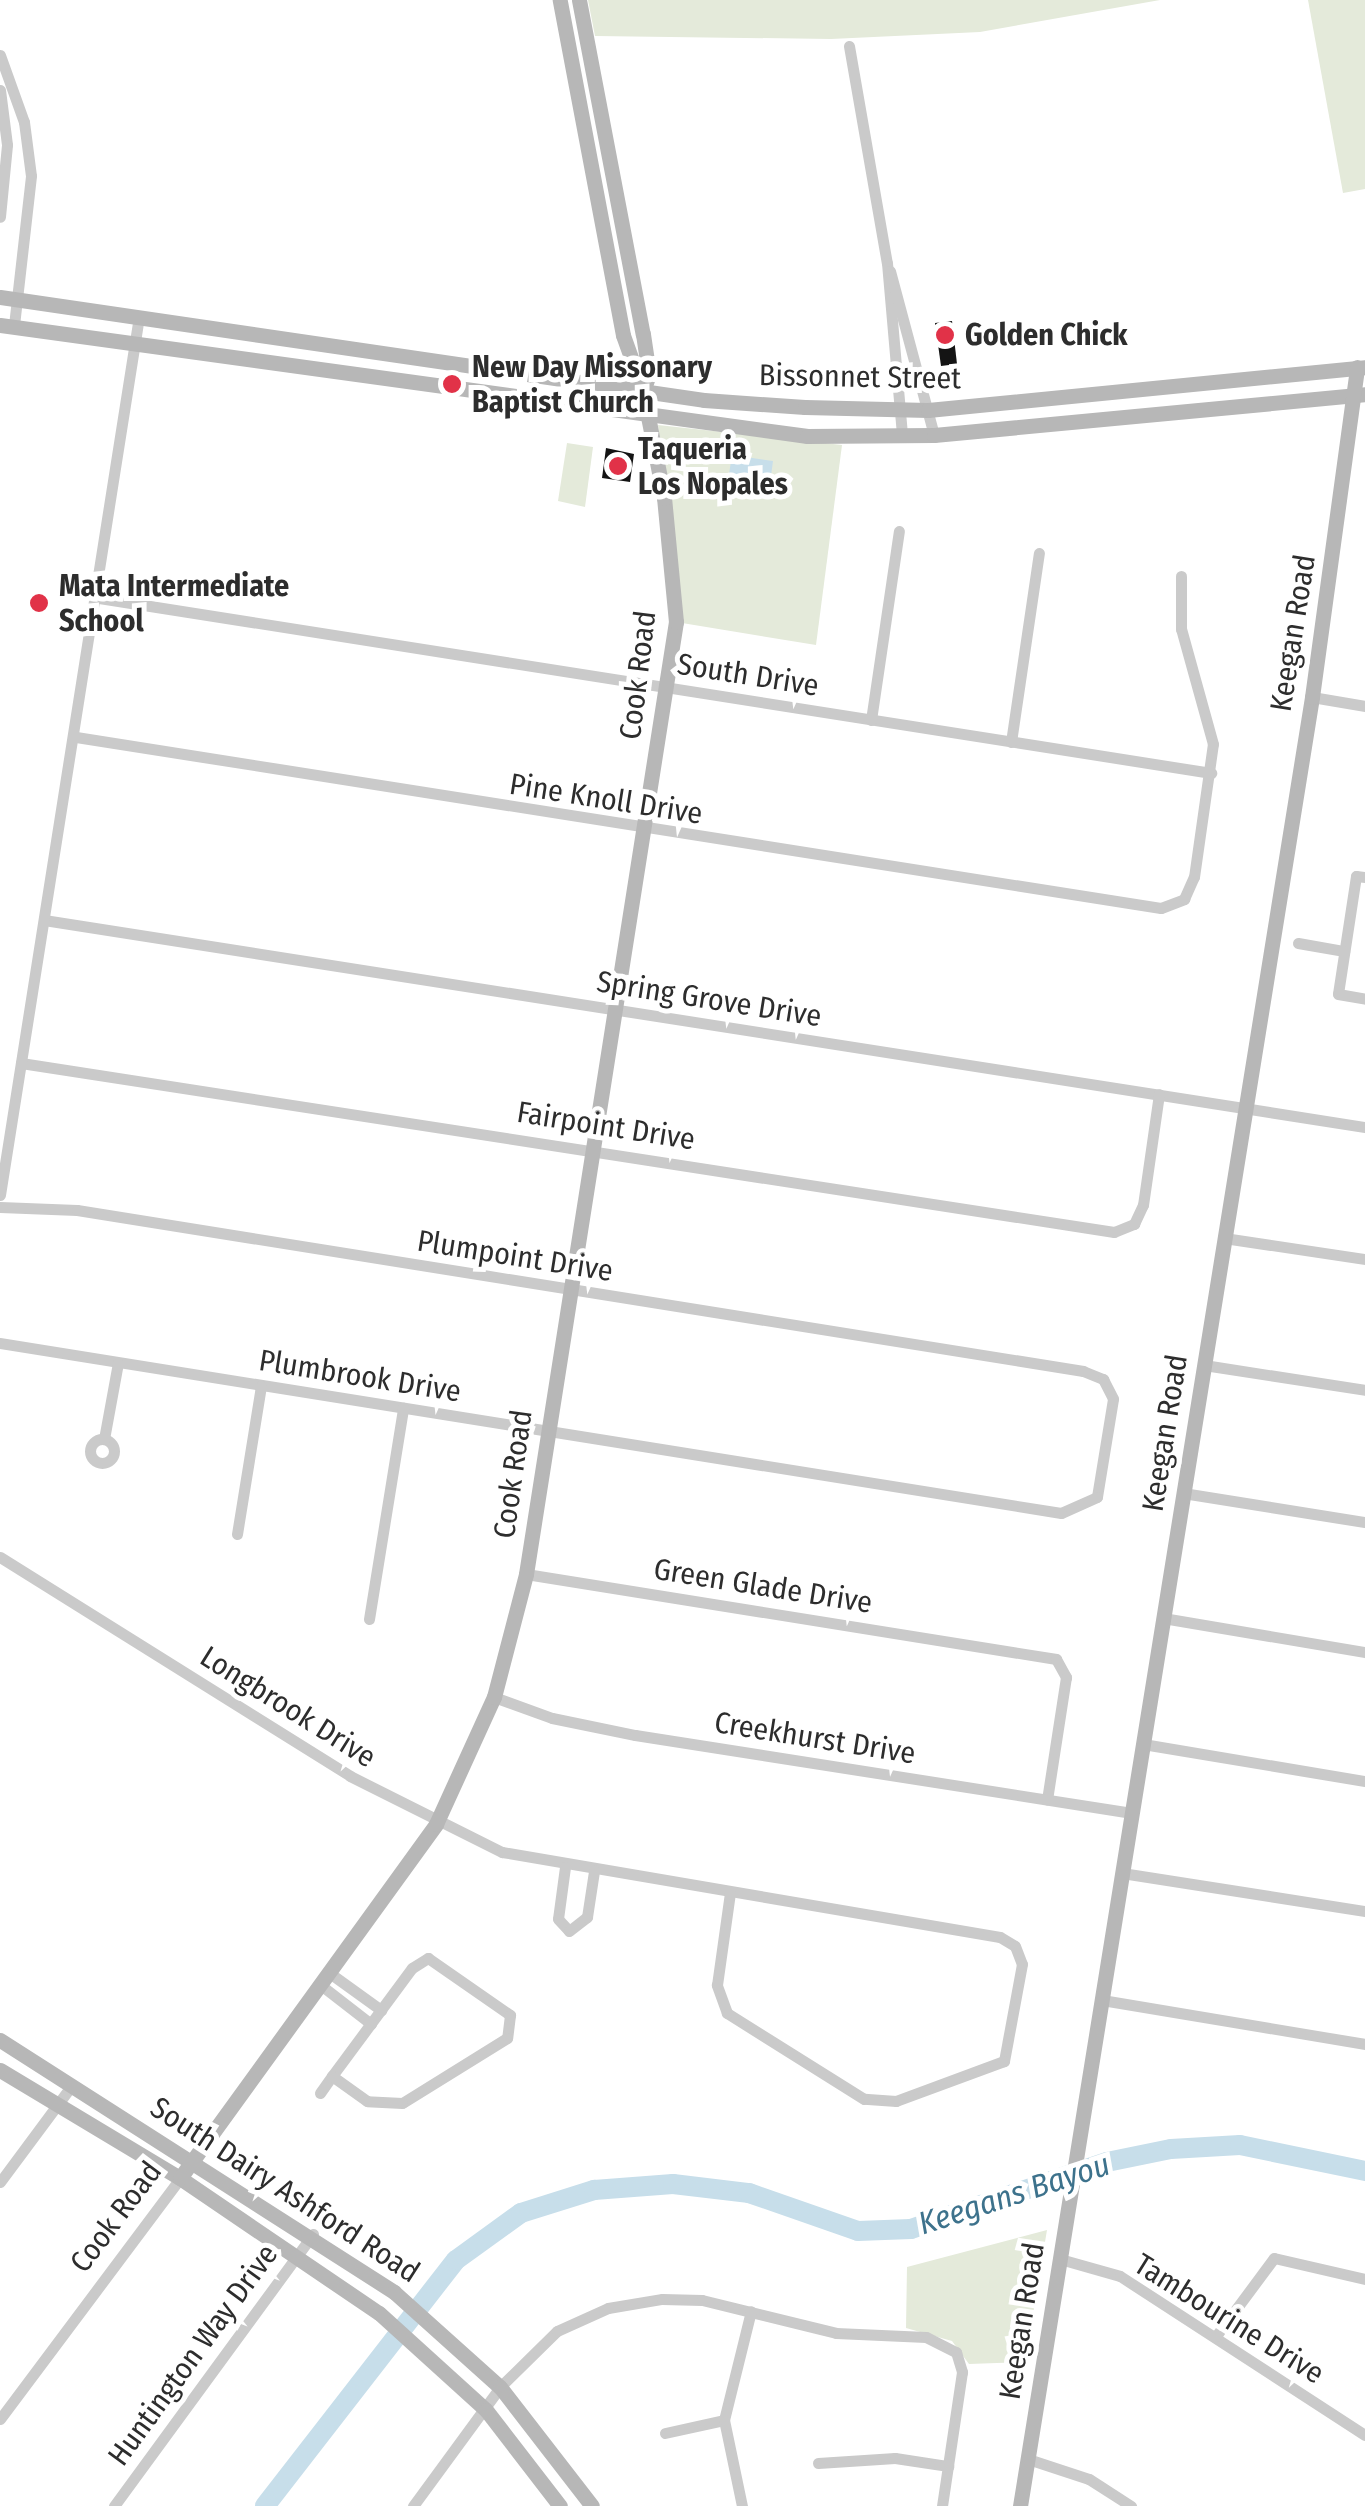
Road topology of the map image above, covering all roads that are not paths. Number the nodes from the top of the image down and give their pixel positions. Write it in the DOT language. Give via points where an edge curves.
graph roads {
  1 [pos="560,0"];
  2 [pos="579,0"];
  3 [pos="849,46"];
  4 [pos="0,55"];
  5 [pos="0,90"];
  6 [pos="3,197"];
  7 [pos="29,200"];
  8 [pos="0,217"];
  9 [pos="887,263"];
  10 [pos="8,298"];
  11 [pos="139,316"];
  12 [pos="7,326"];
  13 [pos="134,344"];
  14 [pos="384,351"];
  15 [pos="493,367"];
  16 [pos="1361,367"];
  17 [pos="1242,375"];
  18 [pos="380,380"];
  19 [pos="643,390"];
  20 [pos="1110,390"];
  21 [pos="489,394"];
  22 [pos="1361,394"];
  23 [pos="1247,403"];
  24 [pos="898,410"];
  25 [pos="928,410"];
  26 [pos="649,417"];
  27 [pos="1113,417"];
  28 [pos="934,435"];
  29 [pos="902,436"];
  30 [pos="898,531"];
  31 [pos="1040,553"];
  32 [pos="1181,576"];
  33 [pos="98,598"];
  34 [pos="666,688"];
  35 [pos="1312,697"];
  36 [pos="1365,706"];
  37 [pos="870,720"];
  38 [pos="76,737"];
  39 [pos="1010,742"];
  40 [pos="1211,773"];
  41 [pos="645,830"];
  42 [pos="1365,877"];
  43 [pos="44,920"];
  44 [pos="1298,943"];
  45 [pos="1344,951"];
  46 [pos="1365,999"];
  47 [pos="613,1009"];
  48 [pos="21,1062"];
  49 [pos="1159,1094"];
  50 [pos="1245,1109"];
  51 [pos="1365,1127"];
  52 [pos="593,1149"];
  53 [pos="0,1195"];
  54 [pos="0,1207"];
  55 [pos="1224,1238"];
  56 [pos="1365,1259"];
  57 [pos="568,1290"];
  58 [pos="0,1343"];
  59 [pos="118,1363"];
  60 [pos="1204,1365"];
  61 [pos="261,1386"];
  62 [pos="1365,1390"];
  63 [pos="403,1408"];
  64 [pos="547,1429"];
  65 [pos="104,1439"];
  66 [pos="1183,1493"];
  67 [pos="1010,1505"];
  68 [pos="1365,1522"];
  69 [pos="236,1534"];
  70 [pos="0,1557"];
  71 [pos="526,1574"];
  72 [pos="1163,1618"];
  73 [pos="369,1619"];
  74 [pos="1365,1652"];
  75 [pos="494,1696"];
  76 [pos="1143,1744"];
  77 [pos="1365,1780"];
  78 [pos="1047,1800"];
  79 [pos="1132,1813"];
  80 [pos="436,1824"];
  81 [pos="565,1867"];
  82 [pos="594,1871"];
  83 [pos="1122,1874"];
  84 [pos="730,1893"];
  85 [pos="1365,1911"];
  86 [pos="327,1980"];
  87 [pos="1102,2000"];
  88 [pos="381,2010"];
  89 [pos="371,2024"];
  90 [pos="0,2040"];
  91 [pos="1365,2044"];
  92 [pos="0,2070"];
  93 [pos="332,2076"];
  94 [pos="72,2085"];
  95 [pos="320,2093"];
  96 [pos="56,2106"];
  97 [pos="194,2159"];
  98 [pos="180,2178"];
  99 [pos="0,2182"];
  100 [pos="313,2234"];
  101 [pos="297,2256"];
  102 [pos="1060,2258"];
  103 [pos="1365,2279"];
  104 [pos="750,2311"];
  105 [pos="1216,2336"];
  106 [pos="500,2386"];
  107 [pos="486,2410"];
  108 [pos="0,2419"];
  109 [pos="724,2420"];
  110 [pos="665,2433"];
  111 [pos="1365,2435"];
  112 [pos="1028,2459"];
  113 [pos="818,2463"];
  114 [pos="948,2466"];
  115 [pos="114,2506"];
  116 [pos="413,2506"];
  117 [pos="560,2506"];
  118 [pos="592,2506"];
  119 [pos="742,2506"];
  120 [pos="942,2506"];
  121 [pos="1020,2506"];
  122 [pos="1131,2506"];
  1 -- 19 [label="street, Cook Road" via="629,367"];
  2 -- 19 [label="street, Cook Road" via="643,334"];
  3 -- 9 [label="street"];
  4 -- 7 [label="street" via="24,122"];
  5 -- 6 [label="street"];
  6 -- 7 [label="street"];
  6 -- 8 [label="street"];
  7 -- 10 [label="street"];
  9 -- 24 [label="street"];
  9 -- 25 [label="street"];
  10 -- 11 [label="street, Bissonnet Street"];
  10 -- 12 [label="street"];
  11 -- 13 [label="street"];
  11 -- 14 [label="street, Bissonnet Street"];
  12 -- 13 [label="street, Bissonnet Street"];
  13 -- 18 [label="street, Bissonnet Street"];
  13 -- 33 [label="street"];
  14 -- 15 [label="street, Bissonnet Street"];
  14 -- 18 [label="street"];
  15 -- 19 [label="street, Bissonnet Street"];
  15 -- 21 [label="street"];
  16 -- 17 [label="street, Bissonnet Street"];
  16 -- 22 [label="street, Keegan Road"];
  17 -- 20 [label="street, Bissonnet Street"];
  17 -- 23 [label="street"];
  18 -- 21 [label="street, Bissonnet Street"];
  19 -- 24 [label="street, Bissonnet Street"];
  19 -- 26 [label="street, Cook Road"];
  20 -- 25 [label="street, Bissonnet Street"];
  20 -- 27 [label="street"];
  21 -- 26 [label="street, Bissonnet Street"];
  22 -- 23 [label="street, Bissonnet Street"];
  22 -- 35 [label="street, Keegan Road"];
  23 -- 27 [label="street, Bissonnet Street"];
  24 -- 25 [label="street, Bissonnet Street"];
  24 -- 29 [label="street"];
  25 -- 28 [label="street"];
  26 -- 29 [label="street, Bissonnet Street" via="807,436"];
  26 -- 34 [label="street, Cook Road" via="673,568 676,622"];
  27 -- 28 [label="street, Bissonnet Street"];
  28 -- 29 [label="street, Bissonnet Street"];
  30 -- 37 [label="street"];
  31 -- 39 [label="street"];
  32 -- 40 [label="street" via="1188,662 1213,724"];
  33 -- 34 [label="street, South Drive"];
  33 -- 38 [label="street"];
  34 -- 37 [label="street, South Drive"];
  34 -- 41 [label="street, Cook Road"];
  35 -- 36 [label="street"];
  35 -- 50 [label="street, Keegan Road"];
  37 -- 39 [label="street, South Drive"];
  38 -- 41 [label="street, Pine Knoll Drive"];
  38 -- 43 [label="street"];
  39 -- 40 [label="street, South Drive"];
  40 -- 41 [label="street, Pine Knoll Drive" via="1184,899 1160,908"];
  41 -- 47 [label="street, Cook Road"];
  42 -- 45 [label="street" via="1356,876"];
  43 -- 47 [label="street, Spring Grove Drive"];
  43 -- 48 [label="street"];
  44 -- 45 [label="street"];
  45 -- 46 [label="street" via="1338,994"];
  47 -- 49 [label="street, Spring Grove Drive"];
  47 -- 52 [label="street, Cook Road"];
  48 -- 52 [label="street, Fairpoint Drive"];
  48 -- 53 [label="street"];
  49 -- 50 [label="street, Spring Grove Drive"];
  49 -- 52 [label="street, Fairpoint Drive" via="1134,1224 1114,1232"];
  50 -- 51 [label="street, Spring Grove Drive"];
  50 -- 55 [label="street, Keegan Road"];
  52 -- 57 [label="street, Cook Road"];
  54 -- 57 [label="street, Plumpoint Drive" via="77,1210"];
  55 -- 56 [label="street"];
  55 -- 60 [label="street, Keegan Road"];
  57 -- 64 [label="street, Cook Road"];
  57 -- 67 [label="street, Plumpoint Drive" via="1093,1375 1113,1399 1097,1497 1061,1513"];
  58 -- 59 [label="street, Plumbrook Drive"];
  59 -- 61 [label="street, Plumbrook Drive"];
  59 -- 65 [label="street"];
  60 -- 62 [label="street"];
  60 -- 66 [label="street, Keegan Road"];
  61 -- 63 [label="street, Plumbrook Drive"];
  61 -- 69 [label="street"];
  63 -- 64 [label="street, Plumbrook Drive"];
  63 -- 73 [label="street"];
  64 -- 67 [label="street, Plumbrook Drive"];
  64 -- 71 [label="street, Cook Road"];
  66 -- 68 [label="street"];
  66 -- 72 [label="street, Keegan Road"];
  70 -- 80 [label="street, Longbrook Drive"];
  71 -- 75 [label="street, Cook Road"];
  71 -- 78 [label="street, Green Glade Drive" via="1056,1659 1066,1677"];
  72 -- 74 [label="street"];
  72 -- 76 [label="street, Keegan Road"];
  75 -- 78 [label="street, Creekhurst Drive" via="552,1718 635,1735"];
  75 -- 80 [label="street, Cook Road"];
  76 -- 77 [label="street"];
  76 -- 79 [label="street, Keegan Road"];
  78 -- 79 [label="street, Creekhurst Drive"];
  79 -- 83 [label="street, Keegan Road"];
  80 -- 81 [label="street, Longbrook Drive"];
  80 -- 86 [label="street, Cook Road"];
  81 -- 82 [label="street, Longbrook Drive"];
  81 -- 82 [label="street" via="558,1919 568,1931 587,1918"];
  82 -- 84 [label="street, Longbrook Drive"];
  83 -- 85 [label="street"];
  83 -- 87 [label="street, Keegan Road"];
  84 -- 84 [label="street, Longbrook Drive" via="717,1985 727,2014 880,2104 982,2074 1004,2061 1022,1964 1015,1946 979,1934"];
  86 -- 88 [label="street"];
  86 -- 89 [label="street"];
  86 -- 97 [label="street, Cook Road"];
  87 -- 91 [label="street"];
  87 -- 102 [label="street, Keegan Road"];
  88 -- 89 [label="street"];
  88 -- 93 [label="street" via="412,1968 436,1958 507,2009 513,2026 507,2038 402,2104 367,2101"];
  89 -- 93 [label="street"];
  90 -- 94 [label="street, South Dairy Ashford Road"];
  92 -- 96 [label="street, South Dairy Ashford Road"];
  93 -- 95 [label="street"];
  94 -- 96 [label="street"];
  94 -- 97 [label="street, South Dairy Ashford Road"];
  96 -- 98 [label="street, South Dairy Ashford Road"];
  96 -- 99 [label="street"];
  97 -- 98 [label="street, Cook Road"];
  97 -- 100 [label="street, South Dairy Ashford Road"];
  98 -- 101 [label="street, South Dairy Ashford Road"];
  98 -- 108 [label="street, Cook Road"];
  100 -- 101 [label="street, Huntington Way Drive"];
  100 -- 106 [label="street, South Dairy Ashford Road" via="394,2292"];
  101 -- 107 [label="street, South Dairy Ashford Road" via="379,2313"];
  101 -- 115 [label="street, Huntington Way Drive"];
  102 -- 105 [label="street, Tambourine Drive" via="1120,2276"];
  102 -- 112 [label="street, Keegan Road"];
  103 -- 105 [label="street" via="1339,2267 1274,2258"];
  104 -- 106 [label="street" via="662,2300 608,2308 556,2331"];
  104 -- 109 [label="street"];
  104 -- 114 [label="street" via="836,2333 926,2337 956,2352 962,2372"];
  105 -- 111 [label="street, Tambourine Drive"];
  106 -- 107 [label="street"];
  106 -- 118 [label="street, South Dairy Ashford Road"];
  107 -- 116 [label="street"];
  107 -- 117 [label="street, South Dairy Ashford Road"];
  109 -- 110 [label="street"];
  109 -- 119 [label="street"];
  112 -- 121 [label="street, Keegan Road"];
  112 -- 122 [label="street" via="1089,2480"];
  113 -- 114 [label="street" via="894,2458"];
  114 -- 120 [label="street"];
}
